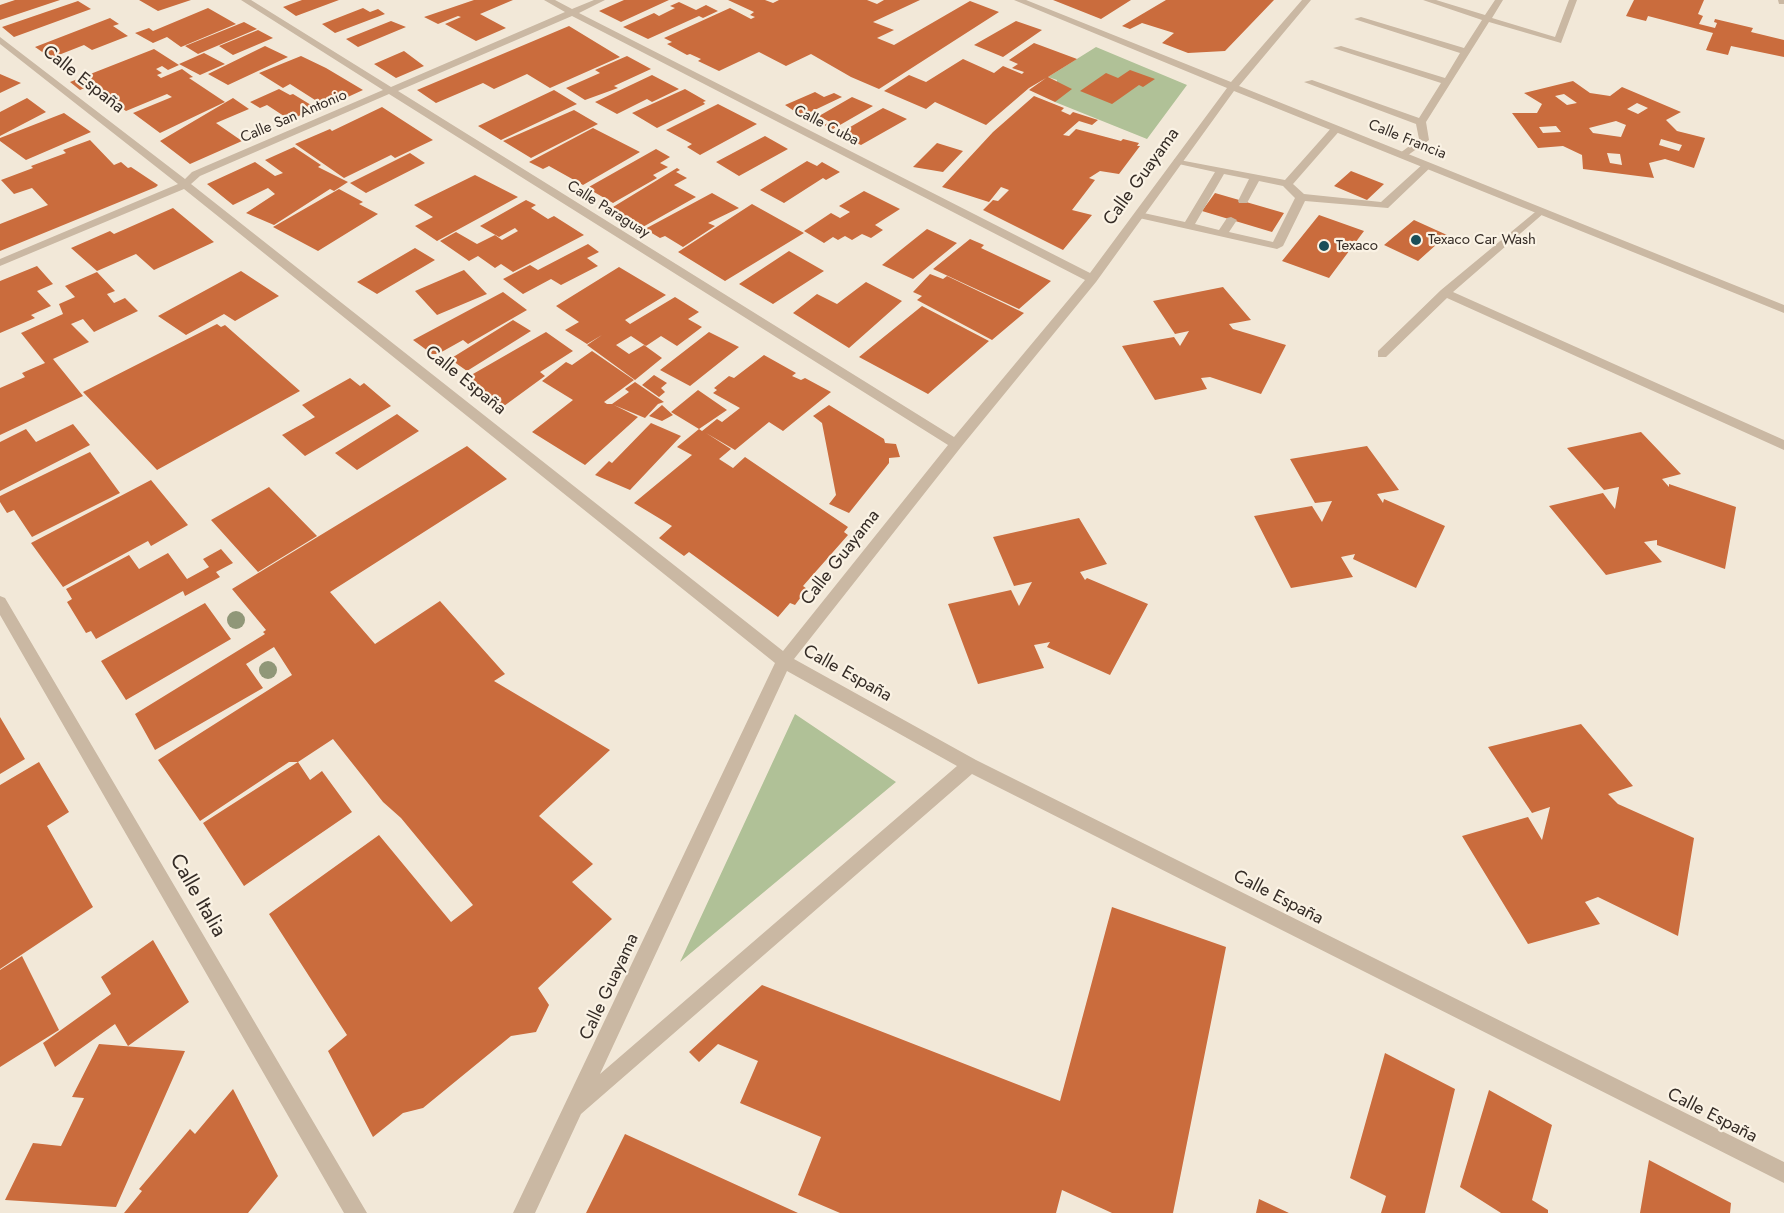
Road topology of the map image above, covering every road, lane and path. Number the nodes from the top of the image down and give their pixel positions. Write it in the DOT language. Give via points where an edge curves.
graph roads {
  1 [pos="246,0"];
  2 [pos="548,0"];
  3 [pos="601,0"];
  4 [pos="1018,0"];
  5 [pos="1307,0"];
  6 [pos="1427,0"];
  7 [pos="1499,0"];
  8 [pos="1573,0"];
  9 [pos="572,13"];
  10 [pos="1486,18"];
  11 [pos="1358,19"];
  12 [pos="0,40"];
  13 [pos="1338,48"];
  14 [pos="1466,52"];
  15 [pos="1446,81"];
  16 [pos="1309,82"];
  17 [pos="1233,86"];
  18 [pos="390,92"];
  19 [pos="1421,122"];
  20 [pos="1337,128"];
  21 [pos="1404,155"];
  22 [pos="1179,161"];
  23 [pos="1428,165"];
  24 [pos="1221,170"];
  25 [pos="1257,177"];
  26 [pos="1287,184"];
  27 [pos="184,185"];
  28 [pos="1301,197"];
  29 [pos="1243,201"];
  30 [pos="1540,211"];
  31 [pos="1139,215"];
  32 [pos="1231,220"];
  33 [pos="1188,226"];
  34 [pos="1222,234"];
  35 [pos="0,263"];
  36 [pos="1092,279"];
  37 [pos="1445,292"];
  38 [pos="1784,309"];
  39 [pos="1382,354"];
  40 [pos="956,444"];
  41 [pos="1784,445"];
  42 [pos="0,602"];
  43 [pos="784,661"];
  44 [pos="970,765"];
  45 [pos="575,1109"];
  46 [pos="1784,1173"];
  47 [pos="356,1213"];
  48 [pos="524,1213"];
  1 -- 18 [label="street, Calle Paraguay"];
  2 -- 9 [label="street, Calle Cuba"];
  3 -- 9 [label="street, Calle San Antonio"];
  4 -- 17 [label="street, Calle Francia"];
  5 -- 17 [label="street, Calle Guayama"];
  6 -- 10 [label="street"];
  7 -- 10 [label="street"];
  8 -- 10 [label="street" via="1558,41"];
  9 -- 18 [label="street, Calle San Antonio"];
  9 -- 36 [label="street, Calle Cuba"];
  10 -- 14 [label="street"];
  11 -- 14 [label="street"];
  12 -- 27 [label="street, Calle España"];
  13 -- 15 [label="street"];
  14 -- 15 [label="street"];
  15 -- 19 [label="street"];
  16 -- 19 [label="street"];
  17 -- 20 [label="street, Calle Francia"];
  17 -- 22 [label="street, Calle Guayama"];
  18 -- 27 [label="street, Calle San Antonio" via="196,174"];
  18 -- 40 [label="street, Calle Paraguay"];
  19 -- 21 [label="street" via="1424,140"];
  20 -- 21 [label="street, Calle Francia"];
  20 -- 26 [label="street"];
  21 -- 23 [label="street, Calle Francia"];
  22 -- 24 [label="street"];
  22 -- 31 [label="street, Calle Guayama"];
  23 -- 28 [label="street" via="1384,206"];
  23 -- 30 [label="street, Calle Francia"];
  24 -- 25 [label="street"];
  24 -- 33 [label="street"];
  25 -- 26 [label="street"];
  25 -- 29 [label="street"];
  26 -- 28 [label="street"];
  27 -- 35 [label="street, Calle San Antonio"];
  27 -- 43 [label="street, Calle España"];
  28 -- 34 [label="street" via="1277,246"];
  30 -- 37 [label="street"];
  30 -- 38 [label="street, Calle Francia"];
  31 -- 33 [label="street"];
  31 -- 36 [label="street, Calle Guayama"];
  32 -- 34 [label="street"];
  33 -- 34 [label="street"];
  36 -- 40 [label="street, Calle Guayama"];
  37 -- 39 [label="street"];
  37 -- 41 [label="street"];
  40 -- 43 [label="street, Calle Guayama"];
  42 -- 47 [label="street, Calle Italia"];
  43 -- 44 [label="street, Calle España"];
  43 -- 45 [label="street, Calle Guayama"];
  44 -- 45 [label="street"];
  44 -- 46 [label="street, Calle España"];
  45 -- 48 [label="street, Calle Guayama"];
}
